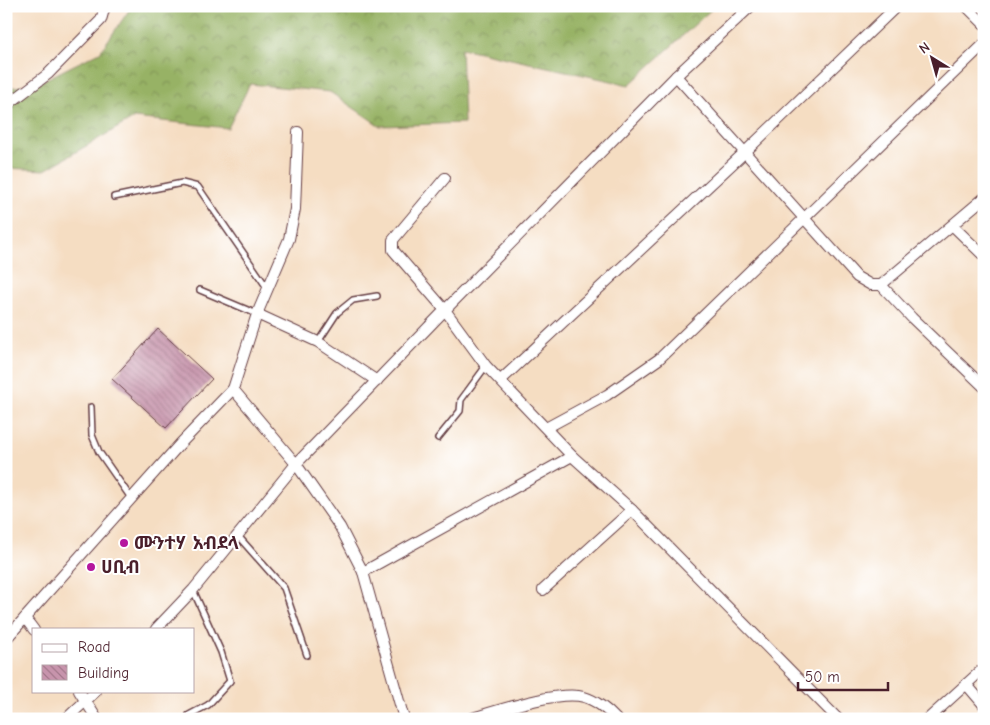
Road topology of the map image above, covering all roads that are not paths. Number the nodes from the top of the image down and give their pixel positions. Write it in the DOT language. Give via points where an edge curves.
graph roads {
  1 [pos="105,6"];
  2 [pos="751,6"];
  3 [pos="897,6"];
  4 [pos="966,6"];
  5 [pos="984,24"];
  6 [pos="984,44"];
  7 [pos="676,76"];
  8 [pos="6,106"];
  9 [pos="298,132"];
  10 [pos="744,153"];
  11 [pos="445,178"];
  12 [pos="114,197"];
  13 [pos="984,198"];
  14 [pos="803,218"];
  15 [pos="953,226"];
  16 [pos="984,256"];
  17 [pos="882,285"];
  18 [pos="268,289"];
  19 [pos="200,290"];
  20 [pos="377,296"];
  21 [pos="445,310"];
  22 [pos="257,314"];
  23 [pos="318,342"];
  24 [pos="486,366"];
  25 [pos="501,380"];
  26 [pos="377,381"];
  27 [pos="984,387"];
  28 [pos="233,389"];
  29 [pos="91,407"];
  30 [pos="546,428"];
  31 [pos="438,438"];
  32 [pos="572,456"];
  33 [pos="296,464"];
  34 [pos="131,498"];
  35 [pos="632,510"];
  36 [pos="238,536"];
  37 [pos="363,572"];
  38 [pos="193,590"];
  39 [pos="543,590"];
  40 [pos="25,618"];
  41 [pos="32,628"];
  42 [pos="157,628"];
  43 [pos="6,639"];
  44 [pos="307,655"];
  45 [pos="984,668"];
  46 [pos="966,684"];
  47 [pos="80,692"];
  48 [pos="95,692"];
  49 [pos="86,701"];
  50 [pos="984,705"];
  51 [pos="189,714"];
  52 [pos="502,714"];
  53 [pos="66,719"];
  54 [pos="97,719"];
  55 [pos="404,719"];
  56 [pos="469,719"];
  57 [pos="616,719"];
  58 [pos="838,719"];
  59 [pos="928,719"];
  1 -- 8 [label="street" via="101,20 48,74"];
  2 -- 7 [label="street"];
  3 -- 10 [label="street"];
  4 -- 5 [label="street"];
  6 -- 14 [label="street"];
  7 -- 10 [label="street"];
  7 -- 21 [label="street"];
  9 -- 18 [label="street" via="295,209 289,239"];
  10 -- 14 [label="street"];
  10 -- 25 [label="street"];
  11 -- 21 [label="street" via="393,240 393,250"];
  12 -- 18 [label="lane" via="182,183 198,187"];
  13 -- 15 [label="street"];
  14 -- 17 [label="street" via="857,277 871,285"];
  14 -- 30 [label="street" via="659,359 613,391"];
  15 -- 16 [label="street"];
  15 -- 17 [label="street"];
  17 -- 27 [label="street"];
  18 -- 22 [label="street"];
  19 -- 22 [label="lane"];
  20 -- 23 [label="lane" via="353,300 337,313"];
  21 -- 24 [label="street"];
  21 -- 26 [label="street"];
  22 -- 23 [label="street"];
  22 -- 28 [label="street"];
  23 -- 26 [label="street"];
  24 -- 25 [label="street"];
  24 -- 31 [label="lane" via="461,400 460,411"];
  25 -- 30 [label="street"];
  26 -- 33 [label="street"];
  28 -- 33 [label="street"];
  28 -- 34 [label="street"];
  29 -- 34 [label="lane" via="92,434 99,452"];
  30 -- 32 [label="street"];
  32 -- 35 [label="street"];
  32 -- 37 [label="street"];
  33 -- 36 [label="street"];
  33 -- 37 [label="street" via="340,527"];
  34 -- 40 [label="street"];
  35 -- 39 [label="street"];
  35 -- 58 [label="street"];
  36 -- 38 [label="street"];
  36 -- 44 [label="lane" via="284,588"];
  37 -- 55 [label="street"];
  38 -- 42 [label="street"];
  38 -- 51 [label="lane" via="221,652 230,681 208,705"];
  40 -- 41 [label="street"];
  40 -- 43 [label="street"];
  45 -- 46 [label="street"];
  46 -- 50 [label="street"];
  46 -- 59 [label="street"];
  47 -- 49 [label="street"];
  48 -- 49 [label="street"];
  49 -- 53 [label="street"];
  49 -- 54 [label="street"];
  52 -- 56 [label="street"];
  52 -- 57 [label="street" via="564,695 584,697"];
}
